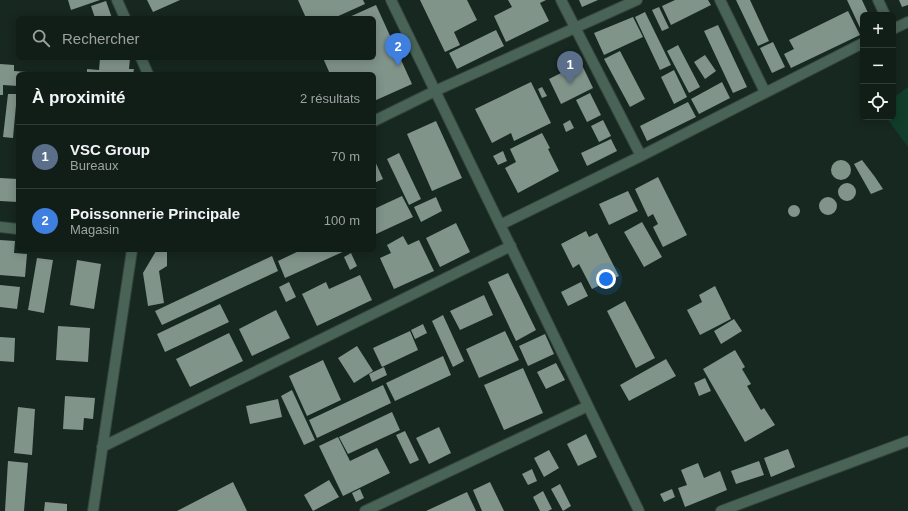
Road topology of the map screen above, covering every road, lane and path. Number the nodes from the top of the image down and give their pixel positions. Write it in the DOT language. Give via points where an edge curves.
graph roads {
  1 [pos="118,0"];
  2 [pos="391,0"];
  3 [pos="561,0"];
  4 [pos="637,0"];
  5 [pos="720,0"];
  6 [pos="878,0"];
  7 [pos="884,12"];
  8 [pos="124,16"];
  9 [pos="908,22"];
  10 [pos="896,28"];
  11 [pos="574,29"];
  12 [pos="860,45"];
  13 [pos="142,60"];
  14 [pos="147,72"];
  15 [pos="435,91"];
  16 [pos="765,92"];
  17 [pos="376,120"];
  18 [pos="641,156"];
  19 [pos="500,224"];
  20 [pos="0,227"];
  21 [pos="16,229"];
  22 [pos="511,246"];
  23 [pos="132,252"];
  24 [pos="588,406"];
  25 [pos="908,441"];
  26 [pos="102,447"];
  27 [pos="93,511"];
  28 [pos="365,511"];
  29 [pos="639,511"];
  30 [pos="721,511"];
  1 -- 8 [label="street"];
  2 -- 15 [label="street"];
  3 -- 11 [label="street"];
  4 -- 11 [label="street"];
  5 -- 16 [label="street"];
  6 -- 7 [label="street"];
  9 -- 10 [label="street"];
  11 -- 15 [label="street"];
  11 -- 18 [label="street"];
  12 -- 16 [label="street"];
  13 -- 14 [label="street"];
  15 -- 17 [label="street"];
  15 -- 19 [label="street"];
  16 -- 18 [label="street"];
  18 -- 19 [label="street"];
  19 -- 22 [label="street"];
  20 -- 21 [label="street"];
  22 -- 24 [label="street"];
  22 -- 26 [label="street"];
  23 -- 26 [label="street"];
  24 -- 28 [label="street"];
  24 -- 29 [label="street"];
  25 -- 30 [label="street"];
  26 -- 27 [label="street"];
}
